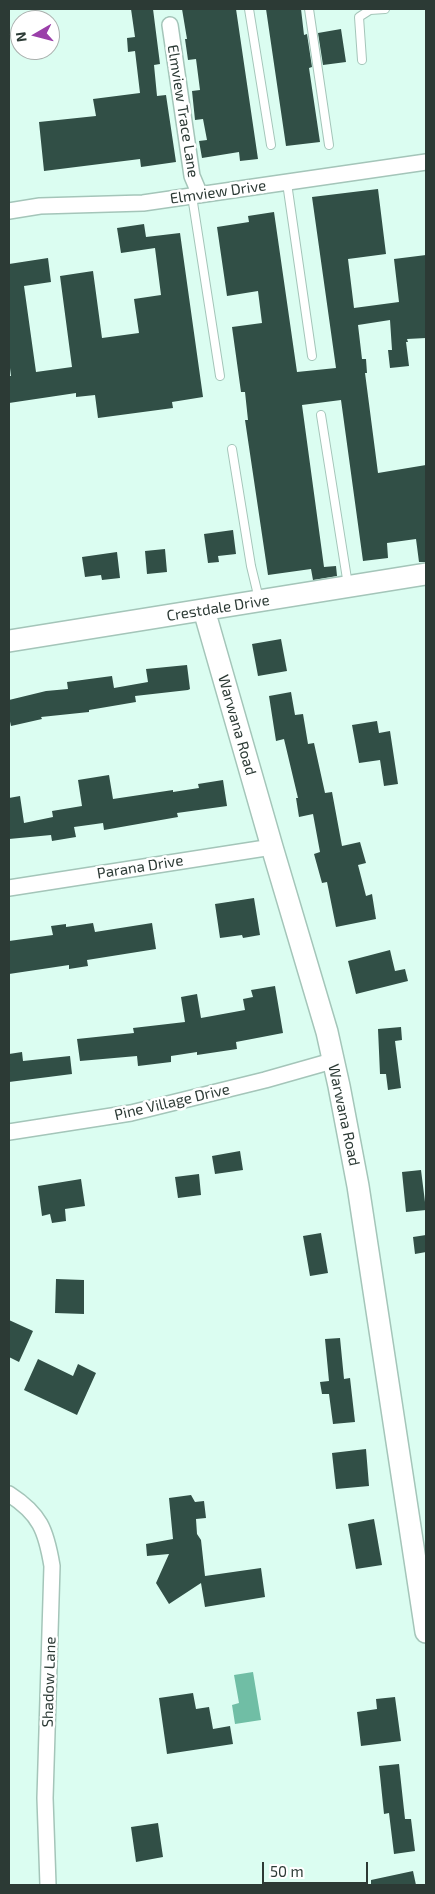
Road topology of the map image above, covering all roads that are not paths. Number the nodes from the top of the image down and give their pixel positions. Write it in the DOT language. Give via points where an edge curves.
graph roads {
  1 [pos="249,9"];
  2 [pos="309,9"];
  3 [pos="385,9"];
  4 [pos="170,25"];
  5 [pos="362,60"];
  6 [pos="271,145"];
  7 [pos="329,145"];
  8 [pos="426,162"];
  9 [pos="287,183"];
  10 [pos="196,196"];
  11 [pos="9,212"];
  12 [pos="312,356"];
  13 [pos="220,376"];
  14 [pos="321,415"];
  15 [pos="232,449"];
  16 [pos="426,574"];
  17 [pos="348,587"];
  18 [pos="259,601"];
  19 [pos="204,610"];
  20 [pos="9,641"];
  21 [pos="272,847"];
  22 [pos="9,888"];
  23 [pos="332,1061"];
  24 [pos="9,1132"];
  25 [pos="9,1494"];
  26 [pos="426,1632"];
  27 [pos="48,1885"];
  1 -- 6 [label="lane"];
  2 -- 7 [label="lane"];
  3 -- 5 [label="lane" via="370,10 359,17"];
  4 -- 10 [label="street, Elmview Trace Lane"];
  8 -- 9 [label="street, Elmview Drive"];
  9 -- 10 [label="street, Elmview Drive"];
  9 -- 12 [label="lane"];
  10 -- 11 [label="street, Elmview Drive" via="143,202 40,206"];
  10 -- 13 [label="lane"];
  14 -- 17 [label="lane"];
  15 -- 18 [label="lane"];
  16 -- 17 [label="street, Crestdale Drive"];
  17 -- 18 [label="street, Crestdale Drive"];
  18 -- 19 [label="street, Crestdale Drive"];
  19 -- 20 [label="street, Crestdale Drive"];
  19 -- 21 [label="street, Warwana Road"];
  21 -- 22 [label="street, Parana Drive"];
  21 -- 23 [label="street, Warwana Road" via="327,1032"];
  23 -- 24 [label="street, Pine Village Drive" via="131,1113"];
  23 -- 26 [label="street, Warwana Road" via="358,1186"];
  25 -- 27 [label="street, Shadow Lane" via="24,1504 41,1524 52,1566 45,1798"];
}
